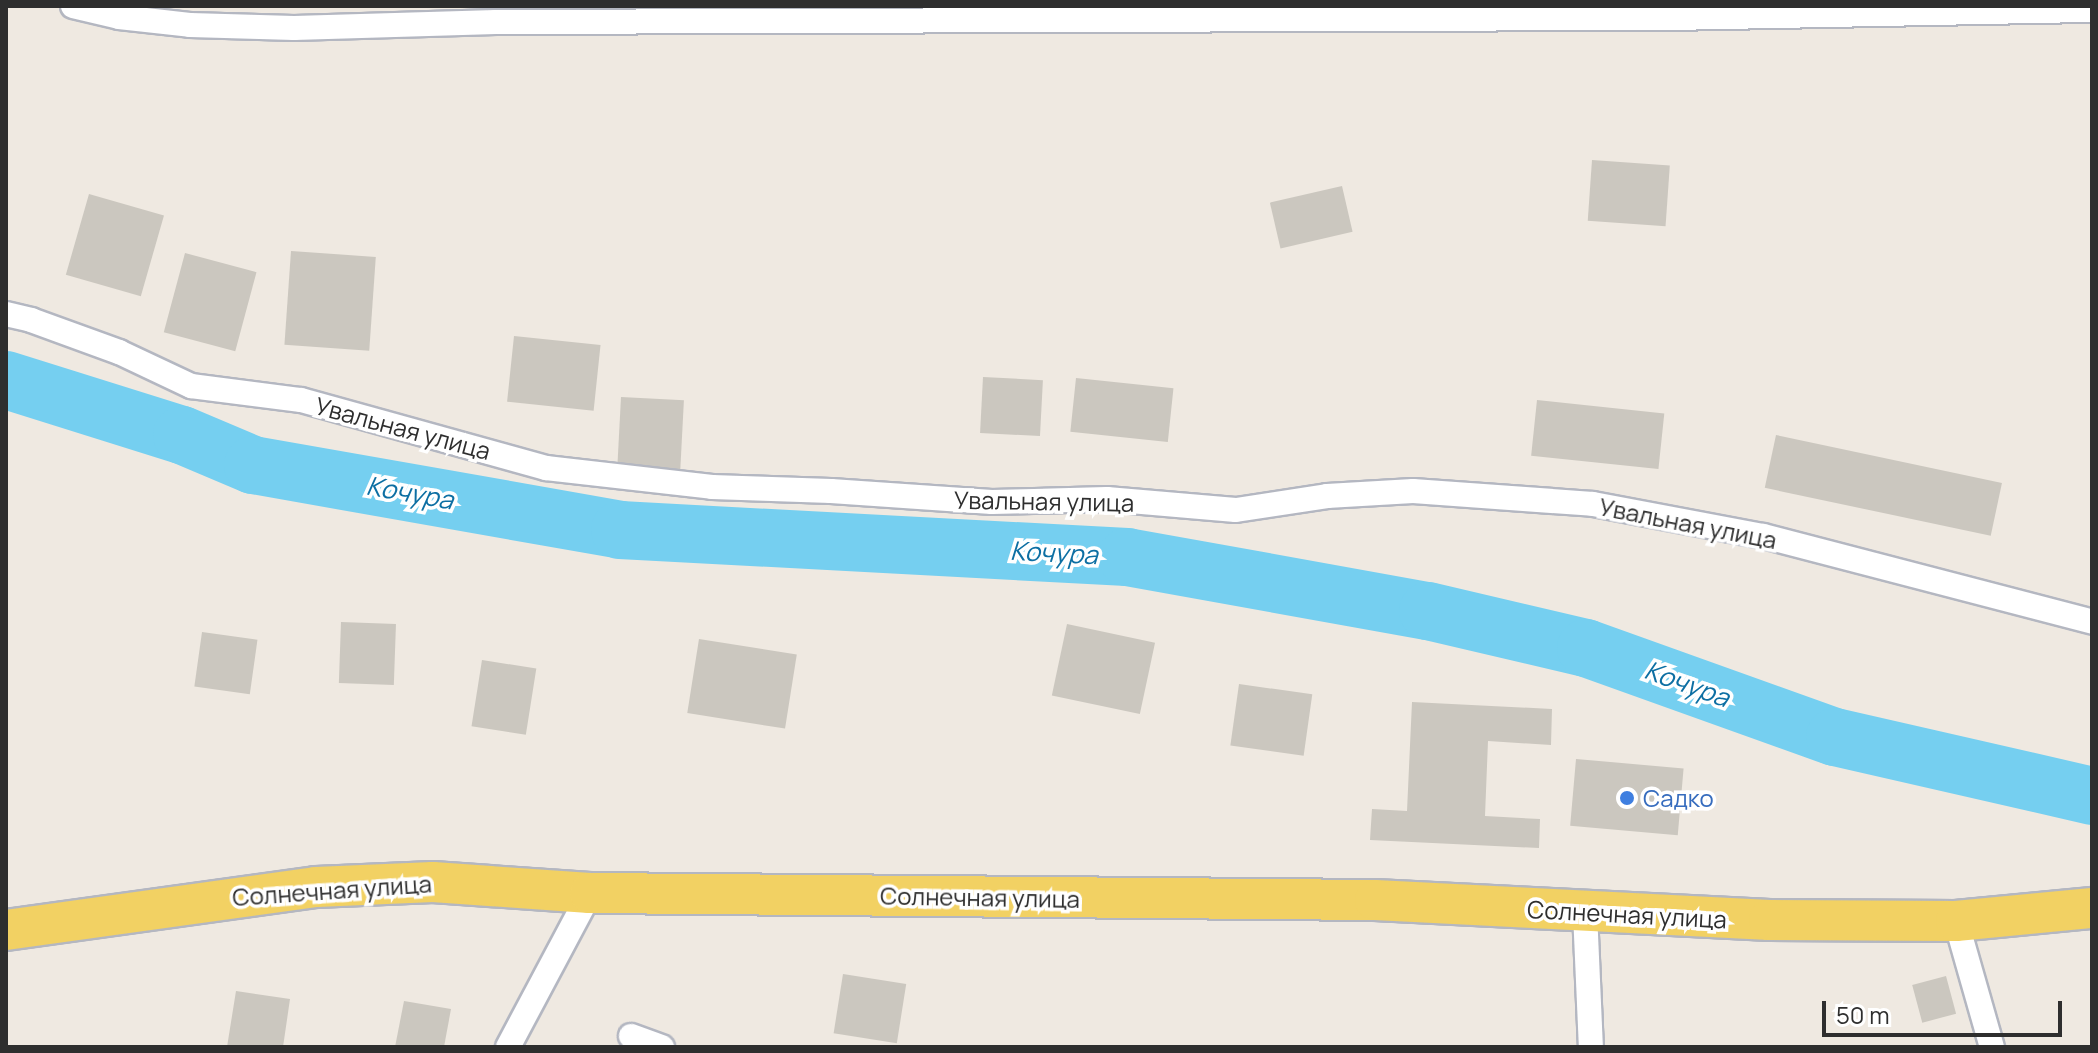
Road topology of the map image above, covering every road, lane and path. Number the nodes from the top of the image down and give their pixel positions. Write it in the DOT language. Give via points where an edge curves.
graph roads {
  1 [pos="73,6"];
  2 [pos="2092,10"];
  3 [pos="6,314"];
  4 [pos="2092,622"];
  5 [pos="590,893"];
  6 [pos="2092,908"];
  7 [pos="1585,912"];
  8 [pos="1956,921"];
  9 [pos="6,930"];
  10 [pos="631,1036"];
  11 [pos="508,1047"];
  12 [pos="662,1047"];
  13 [pos="1591,1047"];
  14 [pos="1992,1047"];
  1 -- 2 [label="street" via="176,23 294,28"];
  3 -- 4 [label="street, Увальная улица" via="119,352 191,386 301,400 546,468 712,487 992,502 1107,499 1236,510 1327,496 1413,491 1593,504 1763,536"];
  5 -- 7 [label="main road, Солнечная улица" via="1375,900"];
  5 -- 9 [label="main road, Солнечная улица" via="433,882 316,887"];
  5 -- 11 [label="street"];
  6 -- 8 [label="main road, Солнечная улица"];
  7 -- 8 [label="main road, Солнечная улица"];
  7 -- 13 [label="street"];
  8 -- 14 [label="street"];
  10 -- 12 [label="street"];
}
